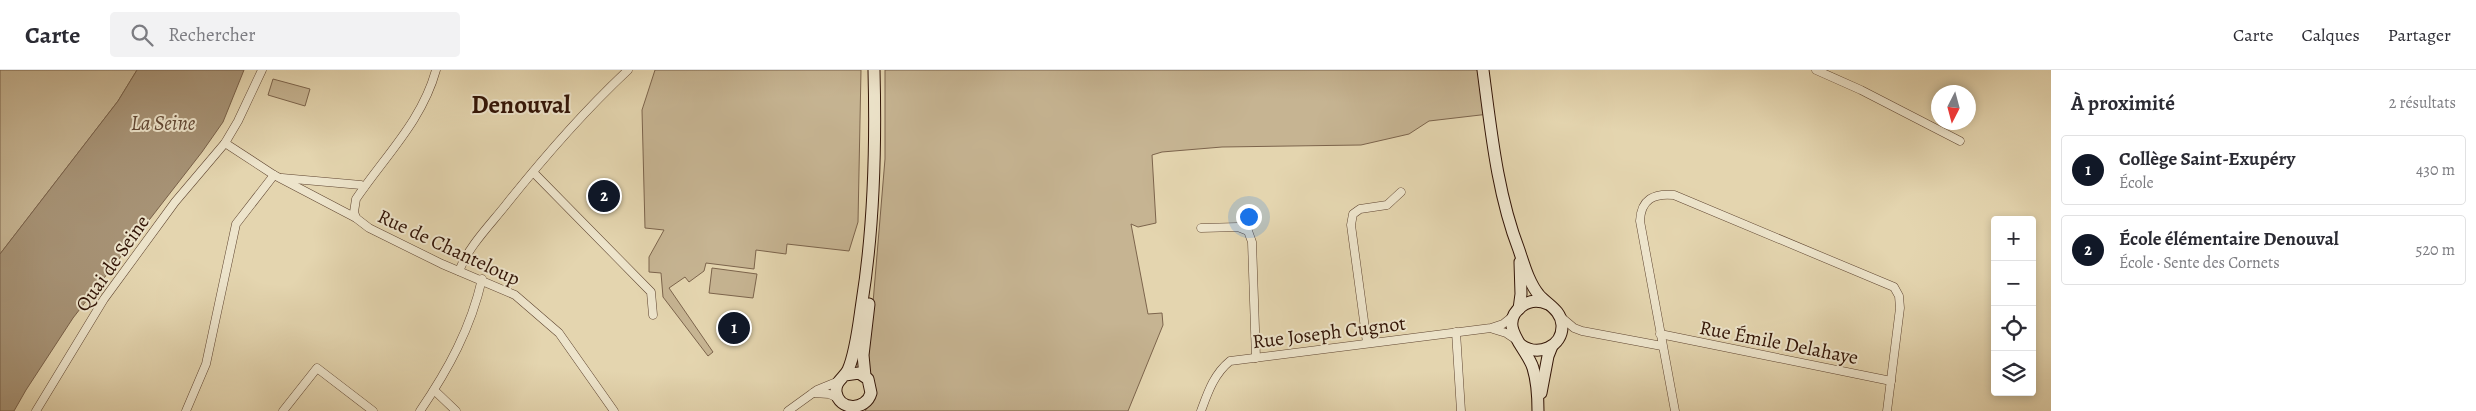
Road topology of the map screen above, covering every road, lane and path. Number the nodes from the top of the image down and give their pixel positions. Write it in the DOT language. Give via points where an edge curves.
graph roads {
  1 [pos="262,70"];
  2 [pos="436,70"];
  3 [pos="628,70"];
  4 [pos="874,70"];
  5 [pos="879,70"];
  6 [pos="1483,70"];
  7 [pos="1816,70"];
  8 [pos="1960,141"];
  9 [pos="225,143"];
  10 [pos="533,172"];
  11 [pos="278,177"];
  12 [pos="364,187"];
  13 [pos="1401,192"];
  14 [pos="354,209"];
  15 [pos="340,211"];
  16 [pos="356,218"];
  17 [pos="1202,228"];
  18 [pos="1518,248"];
  19 [pos="459,271"];
  20 [pos="482,279"];
  21 [pos="1548,304"];
  22 [pos="1517,312"];
  23 [pos="653,315"];
  24 [pos="1560,316"];
  25 [pos="1491,328"];
  26 [pos="1582,331"];
  27 [pos="1456,332"];
  28 [pos="1660,334"];
  29 [pos="1518,342"];
  30 [pos="1555,342"];
  31 [pos="1368,343"];
  32 [pos="1662,346"];
  33 [pos="1256,358"];
  34 [pos="865,376"];
  35 [pos="842,378"];
  36 [pos="1891,381"];
  37 [pos="434,390"];
  38 [pos="813,393"];
  39 [pos="842,404"];
  40 [pos="861,408"];
  41 [pos="1538,408"];
  42 [pos="36,411"];
  43 [pos="186,411"];
  44 [pos="282,411"];
  45 [pos="373,411"];
  46 [pos="420,411"];
  47 [pos="456,411"];
  48 [pos="614,411"];
  49 [pos="788,411"];
  50 [pos="1201,411"];
  51 [pos="1461,411"];
  52 [pos="1675,411"];
  53 [pos="1887,411"];
  1 -- 9 [label="street, Quai de Seine"];
  2 -- 12 [label="street" via="418,116"];
  3 -- 10 [label="street" via="576,120"];
  4 -- 35 [label="main road" via="874,150 868,258 849,367"];
  5 -- 34 [label="main road" via="878,177 863,355"];
  6 -- 18 [label="main road" via="1501,187"];
  7 -- 8 [label="street"];
  9 -- 11 [label="street, Rue de Chanteloup"];
  9 -- 42 [label="street, Quai de Seine" via="175,202 104,299"];
  10 -- 19 [label="street" via="468,252"];
  10 -- 23 [label="street" via="651,292"];
  11 -- 12 [label="street"];
  11 -- 15 [label="street, Rue de Chanteloup"];
  11 -- 43 [label="street" via="236,224 206,364"];
  12 -- 14 [label="street"];
  13 -- 31 [label="street" via="1387,205 1360,209 1353,214"];
  14 -- 15 [label="street, Rue de Chanteloup"];
  14 -- 16 [label="street"];
  15 -- 16 [label="street, Rue de Chanteloup"];
  16 -- 19 [label="street, Rue de Chanteloup" via="386,237"];
  17 -- 33 [label="street" via="1248,231 1252,242"];
  18 -- 21 [label="main road" via="1534,287"];
  18 -- 22 [label="main road" via="1521,294"];
  19 -- 20 [label="street, Rue de Chanteloup"];
  20 -- 37 [label="street" via="468,327"];
  20 -- 48 [label="street, Rue de Chanteloup" via="515,295 554,328 575,352"];
  21 -- 22 [label="main road" via="1533,301"];
  21 -- 24 [label="main road"];
  22 -- 25 [label="street, Rue Joseph Cugnot" via="1503,324"];
  22 -- 29 [label="main road" via="1512,327"];
  24 -- 26 [label="street"];
  24 -- 30 [label="main road" via="1562,328"];
  25 -- 27 [label="street, Rue Joseph Cugnot"];
  25 -- 29 [label="street" via="1506,332"];
  26 -- 30 [label="street"];
  26 -- 32 [label="street"];
  27 -- 31 [label="street, Rue Joseph Cugnot"];
  27 -- 51 [label="street"];
  28 -- 32 [label="street"];
  28 -- 36 [label="street, Rue Émile Delahaye"];
  28 -- 36 [label="street" via="1640,221 1645,202 1652,196 1664,194 1674,195 1894,287 1900,308"];
  29 -- 30 [label="main road" via="1537,351"];
  29 -- 41 [label="main road" via="1534,371"];
  30 -- 41 [label="main road" via="1548,356"];
  31 -- 33 [label="street, Rue Joseph Cugnot"];
  32 -- 52 [label="street"];
  33 -- 50 [label="street, Rue Joseph Cugnot" via="1230,361 1221,368"];
  34 -- 35 [label="main road" via="855,372"];
  34 -- 40 [label="main road" via="871,393"];
  35 -- 38 [label="street"];
  35 -- 39 [label="main road" via="836,391"];
  36 -- 53 [label="street"];
  37 -- 46 [label="street"];
  37 -- 47 [label="street"];
  38 -- 39 [label="street" via="829,394"];
  38 -- 49 [label="street"];
  39 -- 40 [label="main road"];
  44 -- 45 [label="street" via="317,368"];
}
